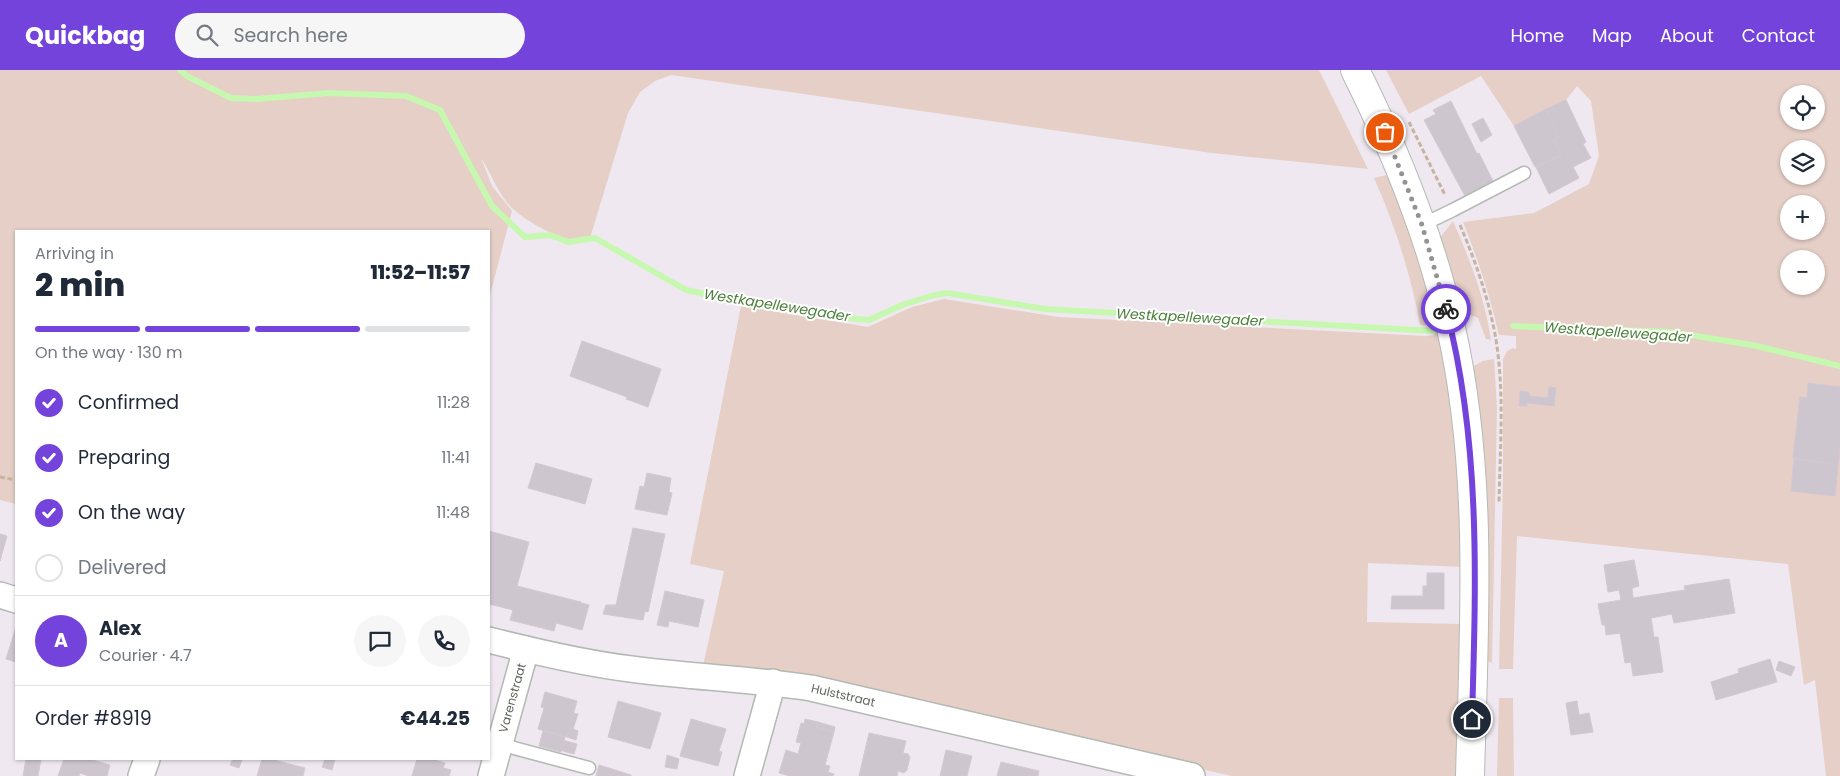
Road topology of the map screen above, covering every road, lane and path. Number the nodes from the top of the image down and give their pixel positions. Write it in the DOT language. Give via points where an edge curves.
graph roads {
  1 [pos="1355,70"];
  2 [pos="1524,173"];
  3 [pos="1422,225"];
  4 [pos="0,476"];
  5 [pos="15,480"];
  6 [pos="0,595"];
  7 [pos="15,600"];
  8 [pos="490,640"];
  9 [pos="526,649"];
  10 [pos="773,682"];
  11 [pos="499,744"];
  12 [pos="147,760"];
  13 [pos="589,768"];
  14 [pos="141,776"];
  15 [pos="490,776"];
  16 [pos="747,776"];
  17 [pos="1192,776"];
  18 [pos="1470,776"];
  1 -- 3 [label="street" via="1379,118"];
  2 -- 3 [label="lane"];
  3 -- 18 [label="street" via="1451,328 1467,427 1474,568"];
  4 -- 5 [label="path"];
  6 -- 7 [label="street"];
  8 -- 9 [label="street, Hulststraat"];
  9 -- 10 [label="street, Hulststraat" via="632,670"];
  9 -- 11 [label="street, Varenstraat"];
  10 -- 16 [label="street"];
  10 -- 17 [label="street, Hulststraat"];
  11 -- 13 [label="lane"];
  11 -- 15 [label="street, Varenstraat"];
  12 -- 14 [label="street"];
}
